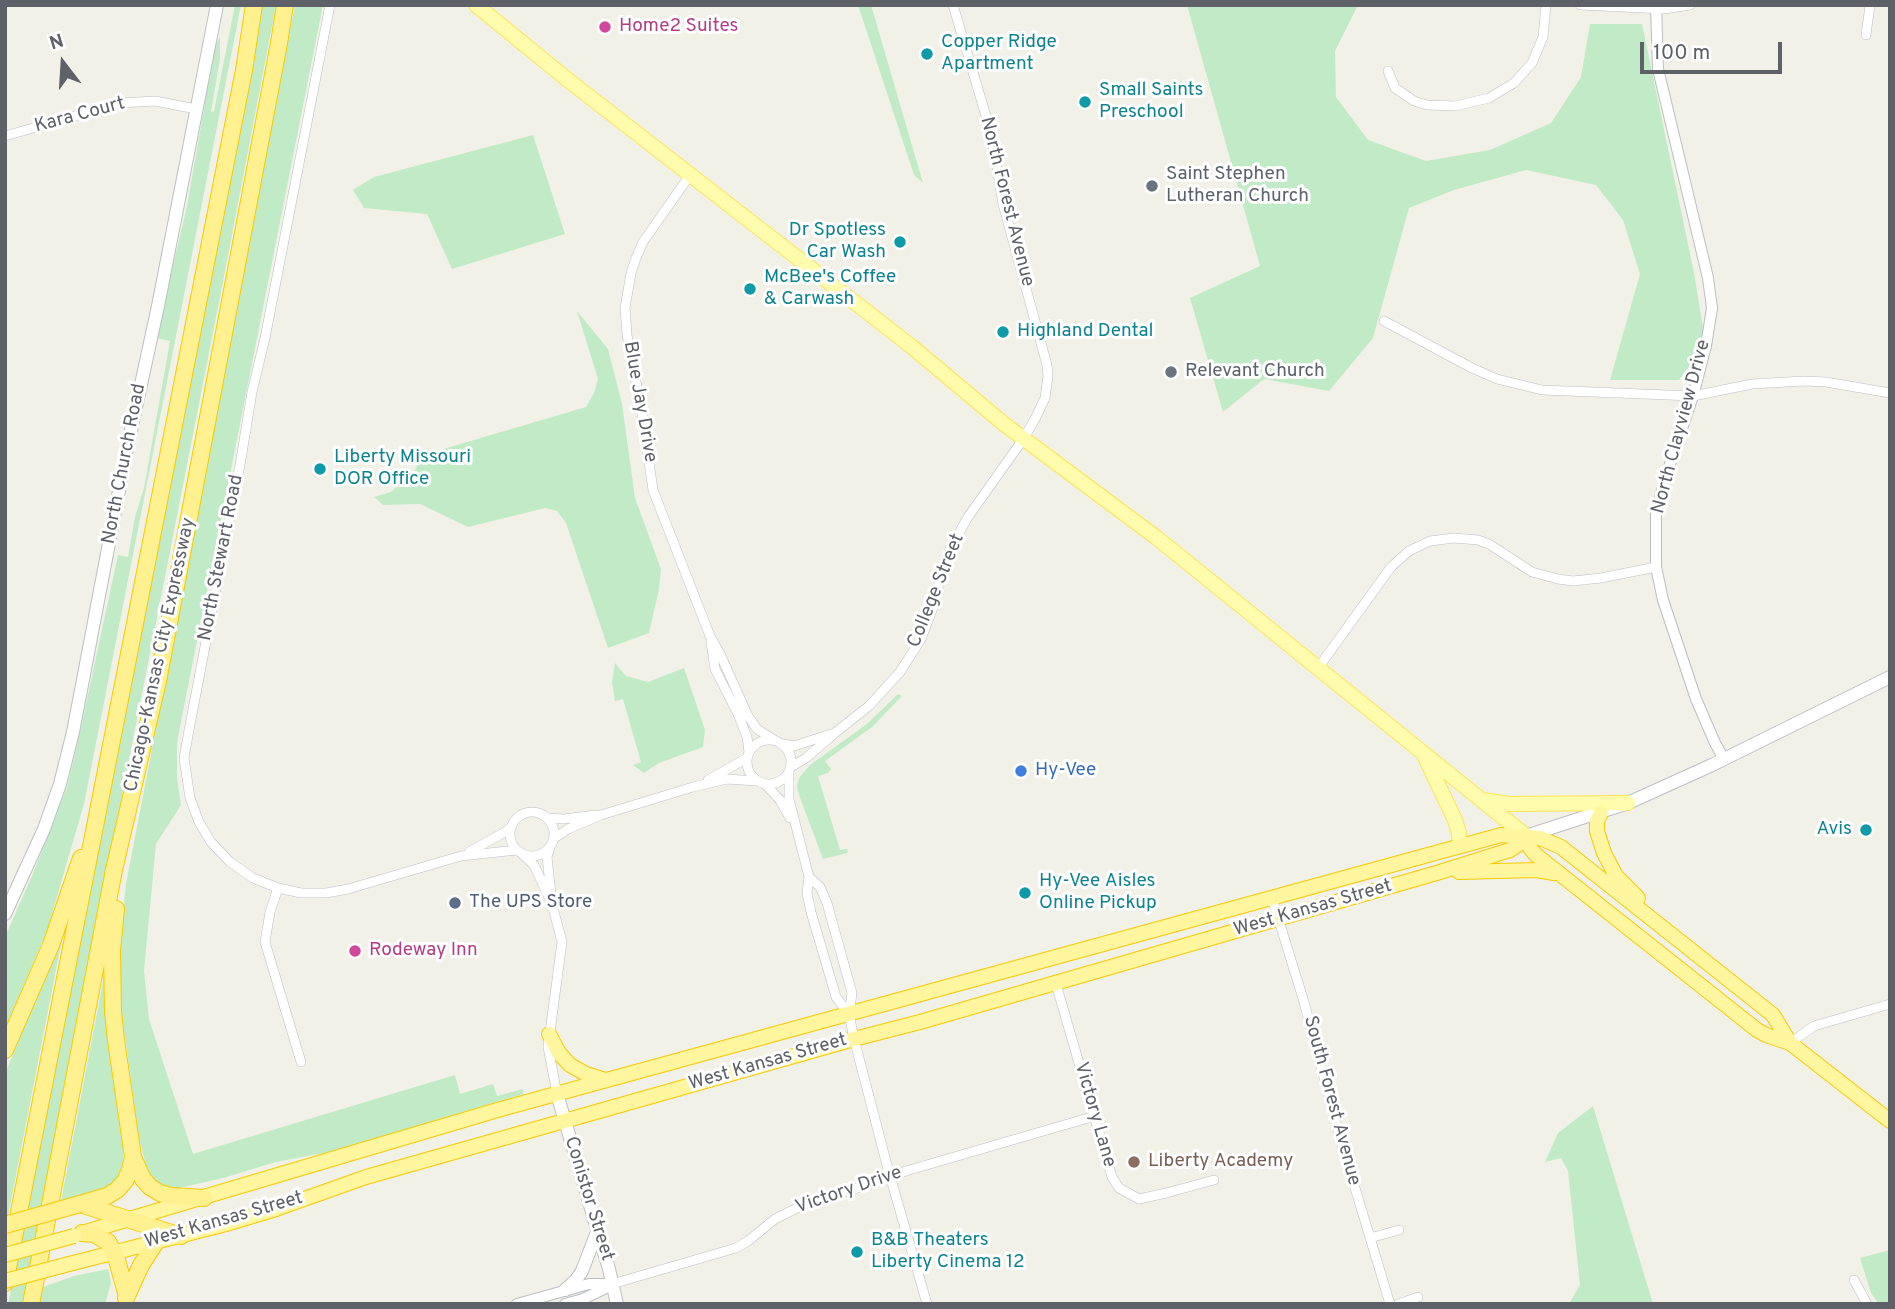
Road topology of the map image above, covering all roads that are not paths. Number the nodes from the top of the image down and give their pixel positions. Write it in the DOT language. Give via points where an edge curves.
graph roads {
  1 [pos="217,5"];
  2 [pos="254,5"];
  3 [pos="285,5"];
  4 [pos="330,5"];
  5 [pos="953,5"];
  6 [pos="1546,5"];
  7 [pos="1580,5"];
  8 [pos="1690,5"];
  9 [pos="1870,5"];
  10 [pos="484,7"];
  11 [pos="1656,7"];
  12 [pos="1866,35"];
  13 [pos="1388,71"];
  14 [pos="196,109"];
  15 [pos="5,136"];
  16 [pos="690,175"];
  17 [pos="1384,321"];
  18 [pos="1890,393"];
  19 [pos="1693,396"];
  20 [pos="1024,438"];
  21 [pos="1656,567"];
  22 [pos="710,636"];
  23 [pos="1318,668"];
  24 [pos="1890,677"];
  25 [pos="836,732"];
  26 [pos="779,743"];
  27 [pos="1423,753"];
  28 [pos="748,755"];
  29 [pos="1724,759"];
  30 [pos="790,770"];
  31 [pos="761,783"];
  32 [pos="694,786"];
  33 [pos="1481,800"];
  34 [pos="1628,803"];
  35 [pos="1601,813"];
  36 [pos="601,814"];
  37 [pos="547,818"];
  38 [pos="95,824"];
  39 [pos="512,826"];
  40 [pos="796,828"];
  41 [pos="1526,836"];
  42 [pos="552,843"];
  43 [pos="1460,845"];
  44 [pos="520,852"];
  45 [pos="461,856"];
  46 [pos="114,870"];
  47 [pos="1440,872"];
  48 [pos="1562,876"];
  49 [pos="809,877"];
  50 [pos="278,888"];
  51 [pos="1272,898"];
  52 [pos="552,904"];
  53 [pos="5,915"];
  54 [pos="1278,919"];
  55 [pos="1658,924"];
  56 [pos="1056,984"];
  57 [pos="1890,1003"];
  58 [pos="849,1014"];
  59 [pos="549,1034"];
  60 [pos="854,1039"];
  61 [pos="1790,1043"];
  62 [pos="5,1050"];
  63 [pos="301,1062"];
  64 [pos="607,1080"];
  65 [pos="557,1094"];
  66 [pos="1095,1116"];
  67 [pos="565,1120"];
  68 [pos="1890,1121"];
  69 [pos="133,1157"];
  70 [pos="891,1178"];
  71 [pos="1214,1180"];
  72 [pos="204,1198"];
  73 [pos="80,1204"];
  74 [pos="133,1219"];
  75 [pos="5,1225"];
  76 [pos="1399,1230"];
  77 [pos="597,1232"];
  78 [pos="78,1234"];
  79 [pos="181,1236"];
  80 [pos="1370,1238"];
  81 [pos="156,1242"];
  82 [pos="114,1252"];
  83 [pos="5,1255"];
  84 [pos="1854,1280"];
  85 [pos="5,1282"];
  86 [pos="612,1284"];
  87 [pos="565,1297"];
  88 [pos="1418,1297"];
  89 [pos="125,1300"];
  90 [pos="31,1304"];
  91 [pos="517,1304"];
  92 [pos="617,1304"];
  93 [pos="928,1304"];
  94 [pos="1390,1304"];
  95 [pos="1398,1304"];
  96 [pos="1867,1304"];
  1 -- 14 [label="main road, North Church Road"];
  2 -- 38 [label="highway, Chicago-Kansas City Expressway"];
  3 -- 46 [label="highway, Chicago-Kansas City Expressway" via="159,681"];
  4 -- 50 [label="street, North Stewart Road" via="184,758 190,799 211,842 253,878"];
  5 -- 20 [label="street, North Forest Avenue" via="986,116 1003,204 1047,365 1045,398"];
  6 -- 13 [label="street" via="1543,37 1532,63 1514,83 1489,97 1455,106 1427,105 1395,89"];
  7 -- 11 [label="street"];
  8 -- 11 [label="street"];
  9 -- 12 [label="street"];
  10 -- 16 [label="main road"];
  11 -- 19 [label="street, North Clayview Drive" via="1658,69 1712,308"];
  14 -- 15 [label="street, Kara Court" via="155,101 120,103"];
  14 -- 53 [label="main road, North Church Road" via="60,784"];
  16 -- 20 [label="main road"];
  16 -- 22 [label="street, Blue Jay Drive" via="643,242 625,308 653,490"];
  17 -- 19 [label="street" via="1472,369 1515,384 1542,390"];
  18 -- 19 [label="street" via="1804,381"];
  19 -- 21 [label="street, North Clayview Drive" via="1656,510"];
  20 -- 23 [label="main road"];
  20 -- 25 [label="street, College Street" via="950,549 921,639 900,672 869,706"];
  21 -- 23 [label="street" via="1573,581 1532,572 1478,540 1430,541 1391,567"];
  21 -- 29 [label="street, North Clayview Drive" via="1696,699"];
  22 -- 26 [label="street, Blue Jay Drive" via="748,716 757,729"];
  22 -- 28 [label="street, Blue Jay Drive" via="715,668 747,737"];
  23 -- 27 [label="main road"];
  24 -- 29 [label="main road, West Kansas Street"];
  25 -- 26 [label="street, College Street" via="794,746"];
  25 -- 30 [label="street, College Street"];
  26 -- 28 [label="street" via="761,741"];
  26 -- 30 [label="street" via="790,755"];
  27 -- 33 [label="main road"];
  27 -- 43 [label="main road" via="1455,820"];
  28 -- 31 [label="street" via="748,771"];
  28 -- 32 [label="street"];
  29 -- 34 [label="main road, West Kansas Street"];
  30 -- 31 [label="street" via="779,783"];
  30 -- 40 [label="street" via="789,799"];
  31 -- 32 [label="street" via="727,779"];
  31 -- 40 [label="street" via="780,800"];
  32 -- 36 [label="street"];
  33 -- 34 [label="main road"];
  33 -- 41 [label="main road"];
  34 -- 35 [label="main road, West Kansas Street"];
  35 -- 41 [label="main road, West Kansas Street"];
  35 -- 55 [label="highway" via="1597,831 1607,861"];
  36 -- 37 [label="street"];
  36 -- 42 [label="street" via="568,829"];
  37 -- 39 [label="street" via="526,814"];
  37 -- 42 [label="street" via="553,828"];
  38 -- 62 [label="highway" via="51,945"];
  38 -- 85 [label="highway, Chicago-Kansas City Expressway"];
  39 -- 44 [label="street" via="511,839"];
  39 -- 45 [label="street, North Stewart Road"];
  40 -- 49 [label="street"];
  41 -- 43 [label="highway, West Kansas Street" via="1502,835"];
  41 -- 47 [label="highway, West Kansas Street" via="1510,850"];
  41 -- 48 [label="highway" via="1536,856"];
  41 -- 55 [label="highway" via="1561,847"];
  42 -- 44 [label="street" via="540,855"];
  42 -- 52 [label="street" via="547,857"];
  43 -- 51 [label="highway, West Kansas Street"];
  44 -- 45 [label="street, North Stewart Road"];
  44 -- 52 [label="street" via="534,866"];
  45 -- 50 [label="street, North Stewart Road" via="326,893"];
  46 -- 69 [label="highway" via="113,1011"];
  46 -- 90 [label="highway, Chicago-Kansas City Expressway"];
  47 -- 48 [label="highway" via="1536,870"];
  47 -- 54 [label="highway, West Kansas Street"];
  48 -- 61 [label="highway" via="1757,1030"];
  49 -- 58 [label="street" via="807,893 836,997"];
  49 -- 58 [label="street" via="827,903 852,993"];
  50 -- 63 [label="street" via="265,942"];
  51 -- 54 [label="street, South Forest Avenue"];
  51 -- 58 [label="highway, West Kansas Street"];
  52 -- 59 [label="street" via="562,942"];
  54 -- 56 [label="highway, West Kansas Street"];
  54 -- 80 [label="street, South Forest Avenue"];
  55 -- 61 [label="highway" via="1773,1015"];
  56 -- 60 [label="highway, West Kansas Street"];
  56 -- 66 [label="street, Victory Lane"];
  57 -- 61 [label="street" via="1814,1026"];
  58 -- 60 [label="street"];
  58 -- 64 [label="highway, West Kansas Street"];
  59 -- 64 [label="highway" via="570,1065"];
  59 -- 65 [label="street"];
  60 -- 67 [label="highway, West Kansas Street"];
  60 -- 70 [label="street"];
  61 -- 68 [label="highway"];
  64 -- 65 [label="highway, West Kansas Street"];
  65 -- 67 [label="main road, Conistor Street"];
  65 -- 72 [label="highway, West Kansas Street"];
  66 -- 70 [label="street, Victory Drive"];
  66 -- 71 [label="street, Victory Lane" via="1112,1177 1124,1192 1139,1199"];
  67 -- 77 [label="main road, Conistor Street"];
  67 -- 79 [label="highway, West Kansas Street"];
  69 -- 72 [label="highway" via="150,1187 171,1196"];
  69 -- 73 [label="highway" via="117,1190"];
  70 -- 86 [label="street, Victory Drive" via="790,1211 736,1248"];
  70 -- 93 [label="street"];
  72 -- 74 [label="highway, West Kansas Street"];
  73 -- 74 [label="highway"];
  73 -- 75 [label="highway, bridge"];
  74 -- 78 [label="highway, West Kansas Street"];
  74 -- 79 [label="highway"];
  76 -- 80 [label="street"];
  77 -- 86 [label="main road, Conistor Street"];
  77 -- 87 [label="main road" via="582,1271"];
  78 -- 82 [label="highway" via="102,1237"];
  78 -- 83 [label="highway, bridge"];
  79 -- 81 [label="highway, West Kansas Street"];
  80 -- 94 [label="street, South Forest Avenue"];
  81 -- 82 [label="highway, West Kansas Street"];
  81 -- 89 [label="highway"];
  82 -- 85 [label="highway, West Kansas Street, bridge"];
  82 -- 89 [label="highway"];
  84 -- 96 [label="street"];
  86 -- 87 [label="street" via="589,1284"];
  86 -- 92 [label="main road, Conistor Street"];
  87 -- 91 [label="street"];
  88 -- 95 [label="street"];
}
